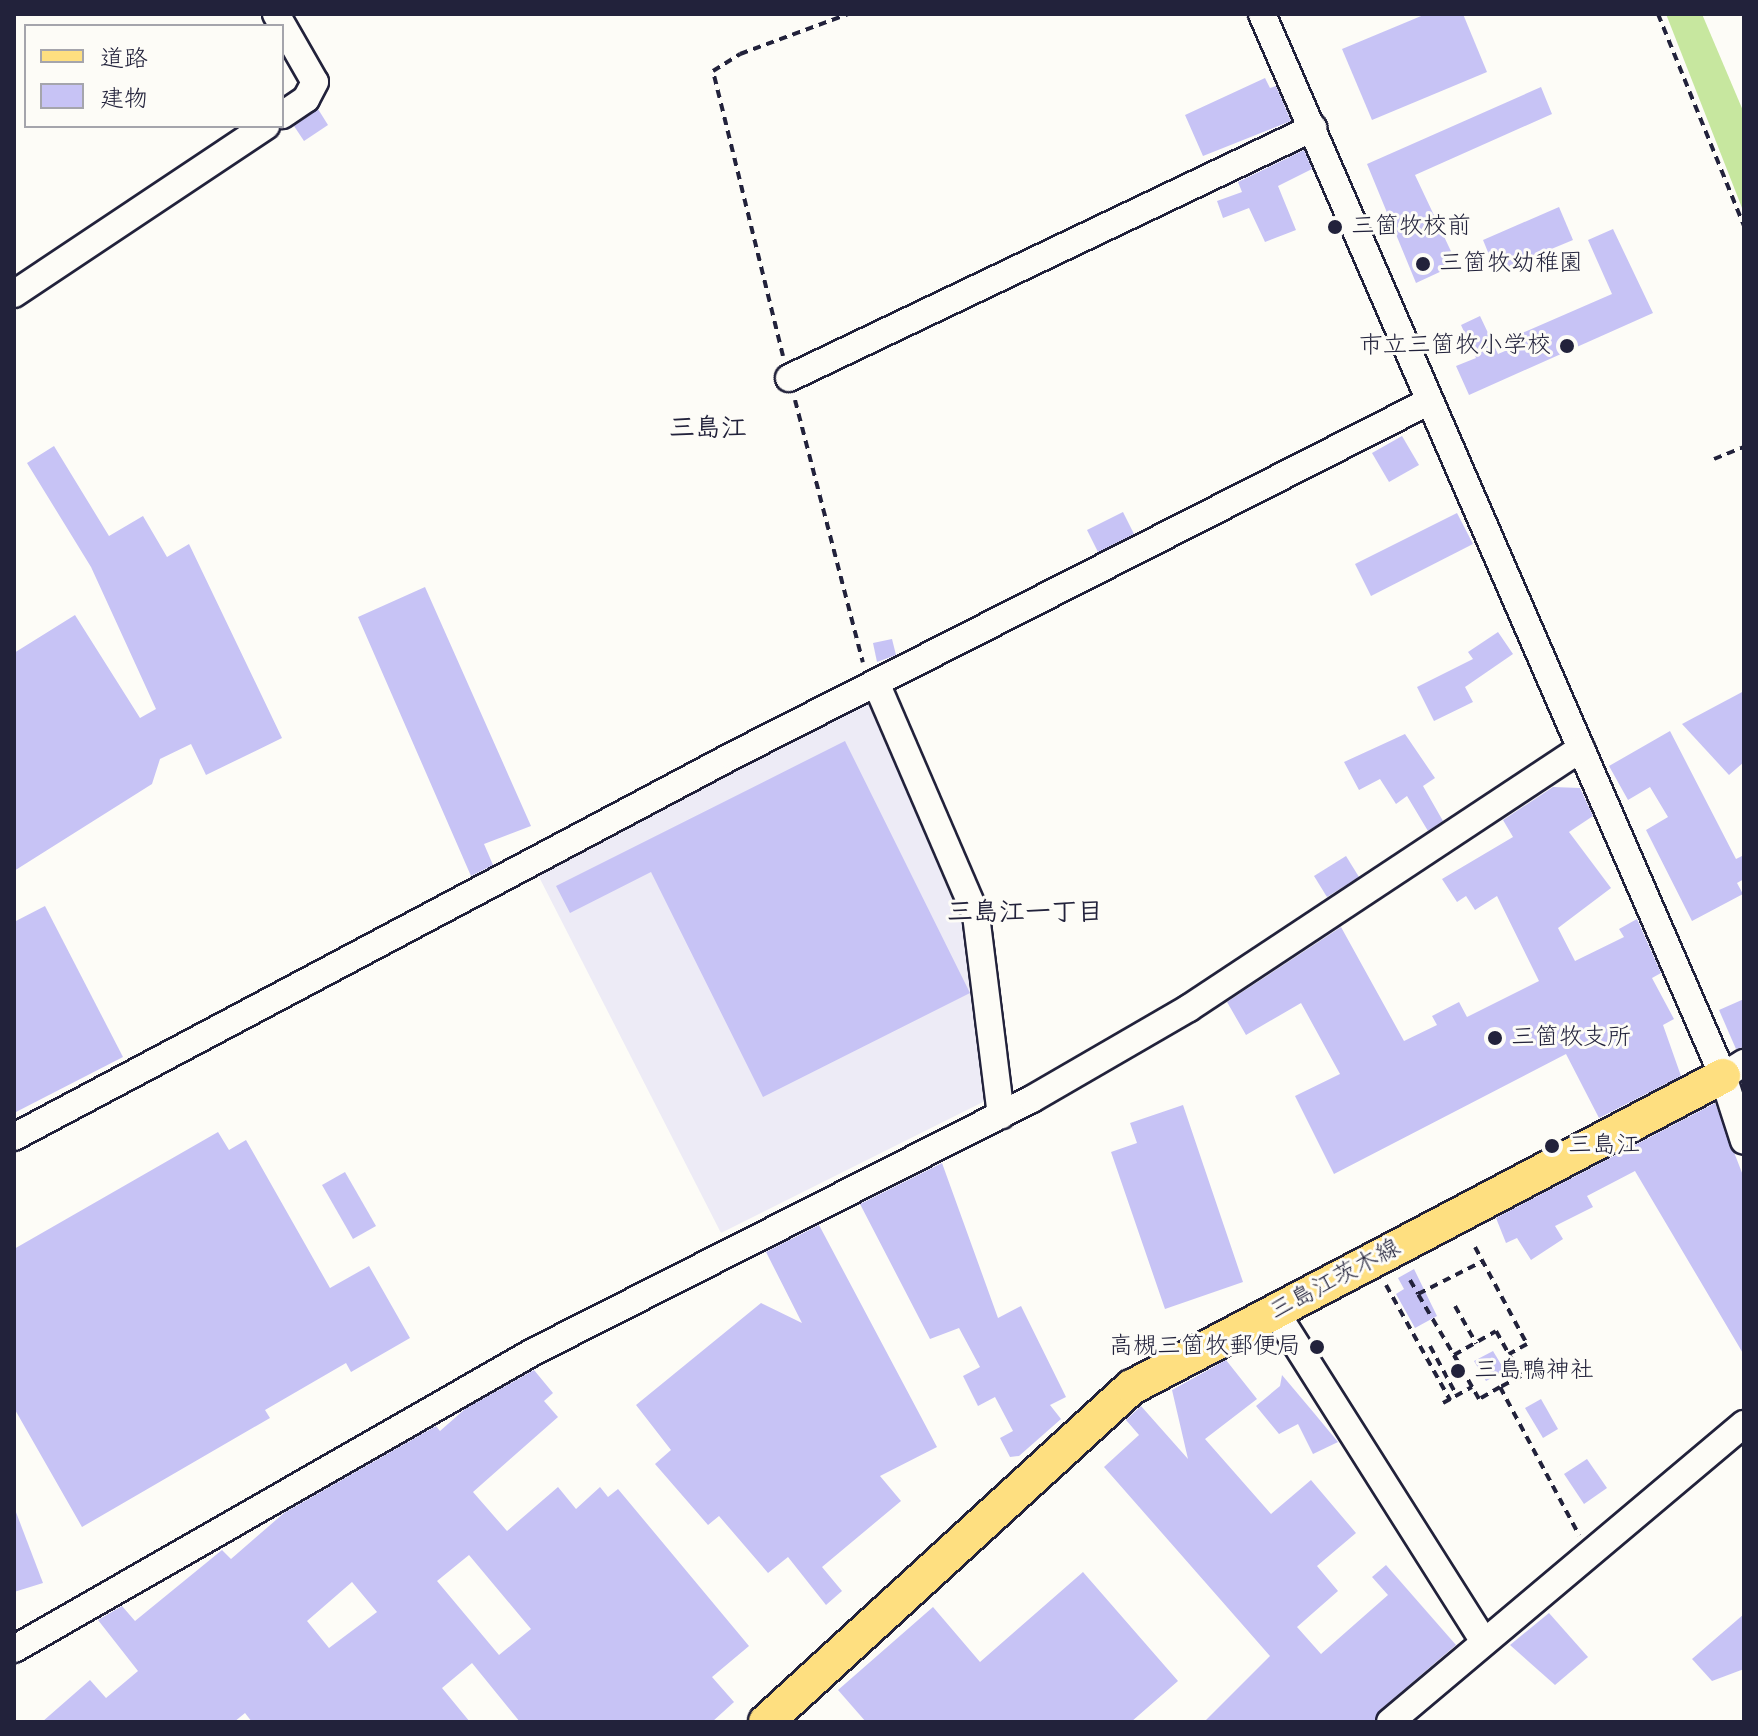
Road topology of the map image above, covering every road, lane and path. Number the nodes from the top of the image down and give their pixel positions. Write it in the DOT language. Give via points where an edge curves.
graph roads {
  1 [pos="848,14"];
  2 [pos="1262,14"];
  3 [pos="1658,14"];
  4 [pos="284,28"];
  5 [pos="284,114"];
  6 [pos="263,128"];
  7 [pos="1313,128"];
  8 [pos="1744,226"];
  9 [pos="14,294"];
  10 [pos="789,378"];
  11 [pos="1430,401"];
  12 [pos="1744,447"];
  13 [pos="1714,459"];
  14 [pos="877,685"];
  15 [pos="1581,749"];
  16 [pos="1733,1070"];
  17 [pos="1001,1115"];
  18 [pos="14,1137"];
  19 [pos="1744,1141"];
  20 [pos="1475,1247"];
  21 [pos="1483,1261"];
  22 [pos="1364,1264"];
  23 [pos="1410,1280"];
  24 [pos="1418,1294"];
  25 [pos="1455,1306"];
  26 [pos="1275,1311"];
  27 [pos="1476,1343"];
  28 [pos="1430,1346"];
  29 [pos="1509,1354"];
  30 [pos="1458,1362"];
  31 [pos="1472,1387"];
  32 [pos="1500,1387"];
  33 [pos="1457,1396"];
  34 [pos="1450,1400"];
  35 [pos="1443,1403"];
  36 [pos="1744,1424"];
  37 [pos="1583,1556"];
  38 [pos="1484,1642"];
  39 [pos="14,1649"];
  40 [pos="766,1722"];
  41 [pos="1390,1722"];
  1 -- 10 [label="path" via="740,54 713,71"];
  2 -- 7 [label="street"];
  3 -- 8 [label="path"];
  4 -- 5 [label="street" via="315,82 306,99"];
  6 -- 9 [label="street"];
  7 -- 10 [label="street"];
  7 -- 11 [label="street"];
  10 -- 14 [label="path" via="839,583"];
  11 -- 14 [label="street"];
  11 -- 15 [label="street"];
  12 -- 13 [label="path"];
  14 -- 17 [label="street" via="976,915"];
  14 -- 18 [label="street"];
  15 -- 16 [label="street"];
  15 -- 17 [label="street" via="1189,1008"];
  16 -- 19 [label="street"];
  16 -- 22 [label="main road, 三島江茨木線"];
  17 -- 39 [label="street" via="533,1352"];
  20 -- 21 [label="path"];
  21 -- 24 [label="path"];
  21 -- 29 [label="path" via="1527,1344"];
  22 -- 26 [label="main road, 三島江茨木線"];
  22 -- 34 [label="path" via="1386,1286"];
  23 -- 24 [label="path"];
  24 -- 30 [label="path"];
  25 -- 27 [label="path"];
  26 -- 38 [label="street"];
  26 -- 40 [label="main road, 三島江茨木線" via="1132,1387 1100,1411"];
  27 -- 29 [label="path" via="1496,1331"];
  27 -- 30 [label="path" via="1454,1355"];
  28 -- 33 [label="path"];
  29 -- 32 [label="path" via="1521,1376"];
  30 -- 31 [label="path"];
  31 -- 32 [label="path" via="1479,1399"];
  31 -- 33 [label="path"];
  32 -- 37 [label="path" via="1580,1537"];
  33 -- 34 [label="path"];
  34 -- 35 [label="path"];
  36 -- 37 [label="street"];
  37 -- 38 [label="street"];
  38 -- 41 [label="street"];
}
